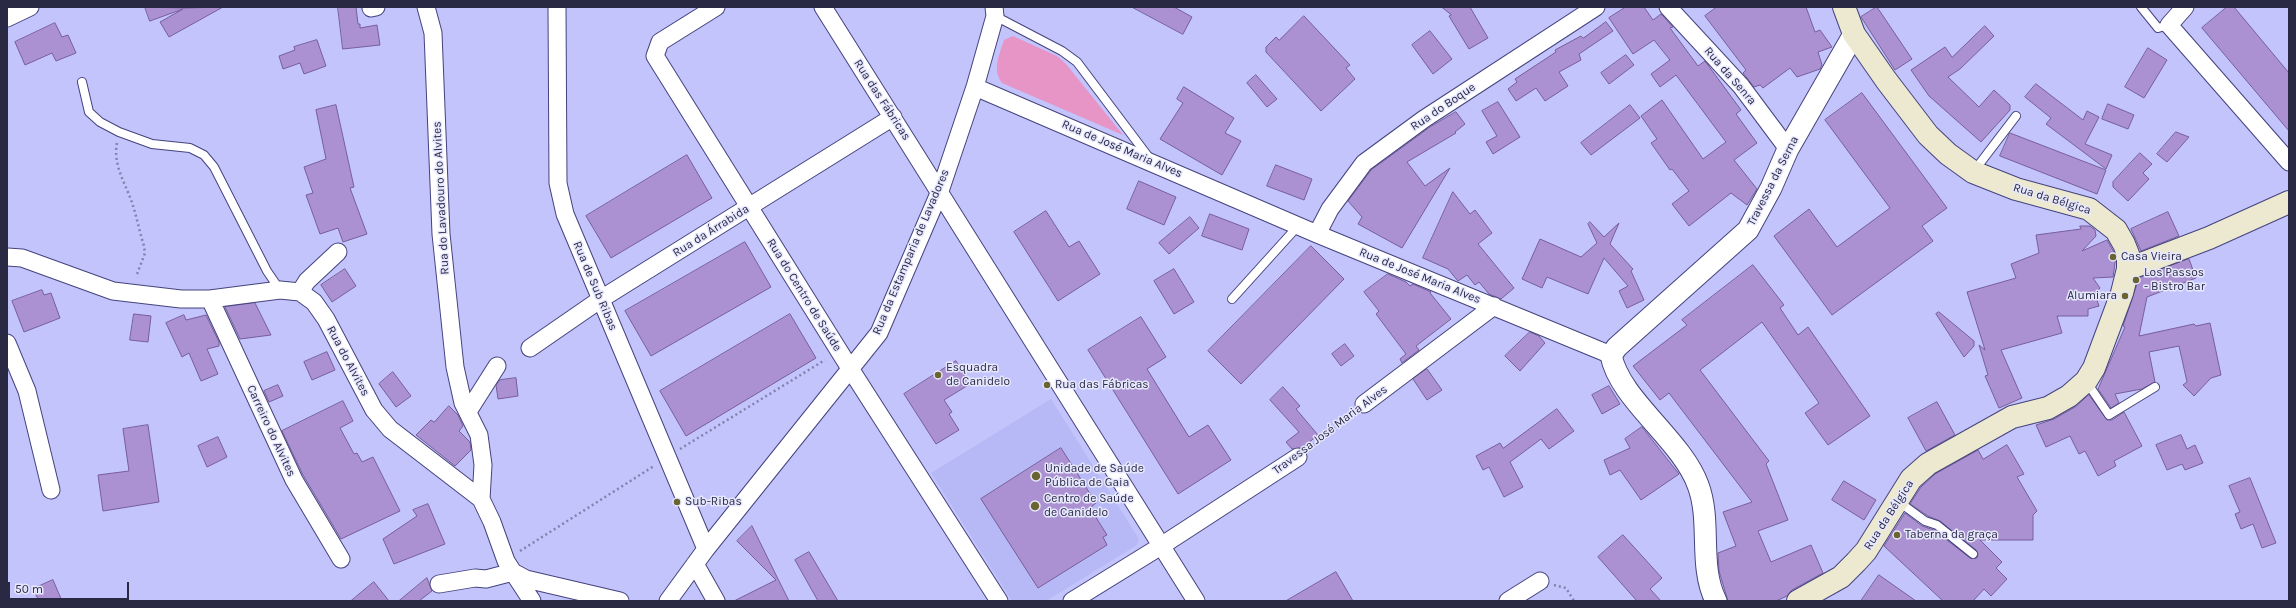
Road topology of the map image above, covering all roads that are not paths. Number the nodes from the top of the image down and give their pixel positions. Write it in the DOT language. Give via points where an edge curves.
graph roads {
  1 [pos="30,7"];
  2 [pos="426,7"];
  3 [pos="557,7"];
  4 [pos="716,7"];
  5 [pos="823,7"];
  6 [pos="1596,7"];
  7 [pos="1668,7"];
  8 [pos="1844,7"];
  9 [pos="2141,7"];
  10 [pos="2185,7"];
  11 [pos="994,12"];
  12 [pos="7,18"];
  13 [pos="2169,25"];
  14 [pos="1854,34"];
  15 [pos="82,82"];
  16 [pos="975,87"];
  17 [pos="2016,116"];
  18 [pos="893,117"];
  19 [pos="1788,149"];
  20 [pos="1153,162"];
  21 [pos="2289,162"];
  22 [pos="1973,172"];
  23 [pos="940,191"];
  24 [pos="2289,202"];
  25 [pos="749,207"];
  26 [pos="1298,226"];
  27 [pos="1317,234"];
  28 [pos="338,252"];
  29 [pos="7,257"];
  30 [pos="2128,269"];
  31 [pos="280,290"];
  32 [pos="300,292"];
  33 [pos="210,299"];
  34 [pos="601,299"];
  35 [pos="1232,299"];
  36 [pos="1494,306"];
  37 [pos="7,343"];
  38 [pos="530,348"];
  39 [pos="1611,355"];
  40 [pos="497,366"];
  41 [pos="851,370"];
  42 [pos="2086,381"];
  43 [pos="2155,387"];
  44 [pos="1364,404"];
  45 [pos="469,410"];
  46 [pos="1298,457"];
  47 [pos="51,490"];
  48 [pos="481,499"];
  49 [pos="1897,500"];
  50 [pos="1161,546"];
  51 [pos="706,549"];
  52 [pos="1973,554"];
  53 [pos="341,559"];
  54 [pos="695,564"];
  55 [pos="513,572"];
  56 [pos="1540,581"];
  57 [pos="440,584"];
  58 [pos="532,601"];
  59 [pos="620,601"];
  60 [pos="668,601"];
  61 [pos="716,601"];
  62 [pos="999,601"];
  63 [pos="1072,601"];
  64 [pos="1196,601"];
  65 [pos="1508,601"];
  66 [pos="1716,601"];
  67 [pos="1798,601"];
  1 -- 12 [label="street"];
  2 -- 45 [label="street, Rua do Lavadouro do Alvites" via="433,33 442,242 455,366 463,403"];
  3 -- 34 [label="street, Rua de Sub Ribas" via="558,183 565,214"];
  4 -- 25 [label="street, Rua do Centro de Saúde" via="660,42 655,56"];
  5 -- 18 [label="street, Rua das Fábricas"];
  6 -- 27 [label="street, Rua do Boque" via="1431,115 1364,163 1330,209"];
  7 -- 19 [label="street, Rua da Senra" via="1741,86"];
  8 -- 14 [label="main road, Rua da Bélgica"];
  9 -- 13 [label="lane" via="2158,28"];
  10 -- 13 [label="street"];
  11 -- 16 [label="street, Rua da Estamparia de Lavadores"];
  11 -- 20 [label="lane" via="1077,62"];
  13 -- 21 [label="street"];
  14 -- 19 [label="street, Travessa da Serna"];
  14 -- 22 [label="main road, Rua da Bélgica" via="1928,135"];
  15 -- 31 [label="lane" via="89,112 100,122 152,144 190,148 204,155 214,167 267,271"];
  16 -- 20 [label="street, Rua de José Maria Alves"];
  16 -- 23 [label="street, Rua da Estamparia de Lavadores"];
  17 -- 22 [label="lane"];
  18 -- 23 [label="street, Rua das Fábricas"];
  18 -- 25 [label="street, Rua da Árrabida"];
  19 -- 39 [label="street, Travessa da Serna" via="1771,188 1748,230"];
  20 -- 26 [label="street, Rua de José Maria Alves"];
  22 -- 30 [label="main road, Rua da Bélgica" via="2016,189 2090,209 2116,230 2128,254"];
  23 -- 41 [label="street, Rua da Estamparia de Lavadores" via="879,333"];
  23 -- 50 [label="street, Rua das Fábricas"];
  24 -- 30 [label="main road" via="2202,241"];
  25 -- 34 [label="street, Rua da Árrabida"];
  25 -- 41 [label="street, Rua do Centro de Saúde"];
  26 -- 27 [label="street, Rua de José Maria Alves"];
  26 -- 35 [label="lane"];
  27 -- 36 [label="street, Rua de José Maria Alves"];
  28 -- 32 [label="street" via="307,281"];
  29 -- 33 [label="street" via="22,258 113,291 181,299"];
  30 -- 42 [label="main road, Rua da Bélgica" via="2097,361"];
  31 -- 32 [label="street"];
  31 -- 33 [label="street"];
  32 -- 48 [label="street, Rua do Alvites" via="314,302 326,319 374,410 390,429"];
  33 -- 53 [label="street, Carreiro do Alvites" via="294,480"];
  34 -- 38 [label="street, Rua da Árrabida"];
  34 -- 51 [label="street, Rua de Sub Ribas"];
  36 -- 39 [label="street, Rua de José Maria Alves"];
  36 -- 44 [label="street, Travessa José Maria Alves"];
  37 -- 47 [label="street" via="27,391"];
  39 -- 66 [label="street" via="1613,368 1688,463 1698,484 1704,505 1708,577"];
  40 -- 45 [label="street"];
  41 -- 51 [label="street, Rua da Estamparia de Lavadores"];
  41 -- 62 [label="street, Rua do Centro de Saúde"];
  42 -- 43 [label="lane" via="2109,415"];
  42 -- 49 [label="main road, Rua da Bélgica" via="2069,396 2048,408 2012,417 1928,464 1911,479"];
  45 -- 48 [label="street, Rua do Lavadouro do Alvites" via="479,436 483,465"];
  46 -- 50 [label="street, Travessa José Maria Alves"];
  48 -- 55 [label="street, Rua do Alvites"];
  49 -- 52 [label="lane" via="1925,521 1937,525"];
  49 -- 67 [label="main road, Rua da Bélgica" via="1866,551 1856,562 1841,577"];
  50 -- 63 [label="street"];
  50 -- 64 [label="street, Rua das Fábricas"];
  51 -- 54 [label="street, Rua da Estamparia de Lavadores"];
  54 -- 60 [label="street, Rua da Estamparia de Lavadores"];
  54 -- 61 [label="street"];
  55 -- 57 [label="street" via="486,580 475,578"];
  55 -- 58 [label="street, Rua do Alvites"];
  55 -- 59 [label="street" via="526,579"];
  56 -- 65 [label="street"];
}
